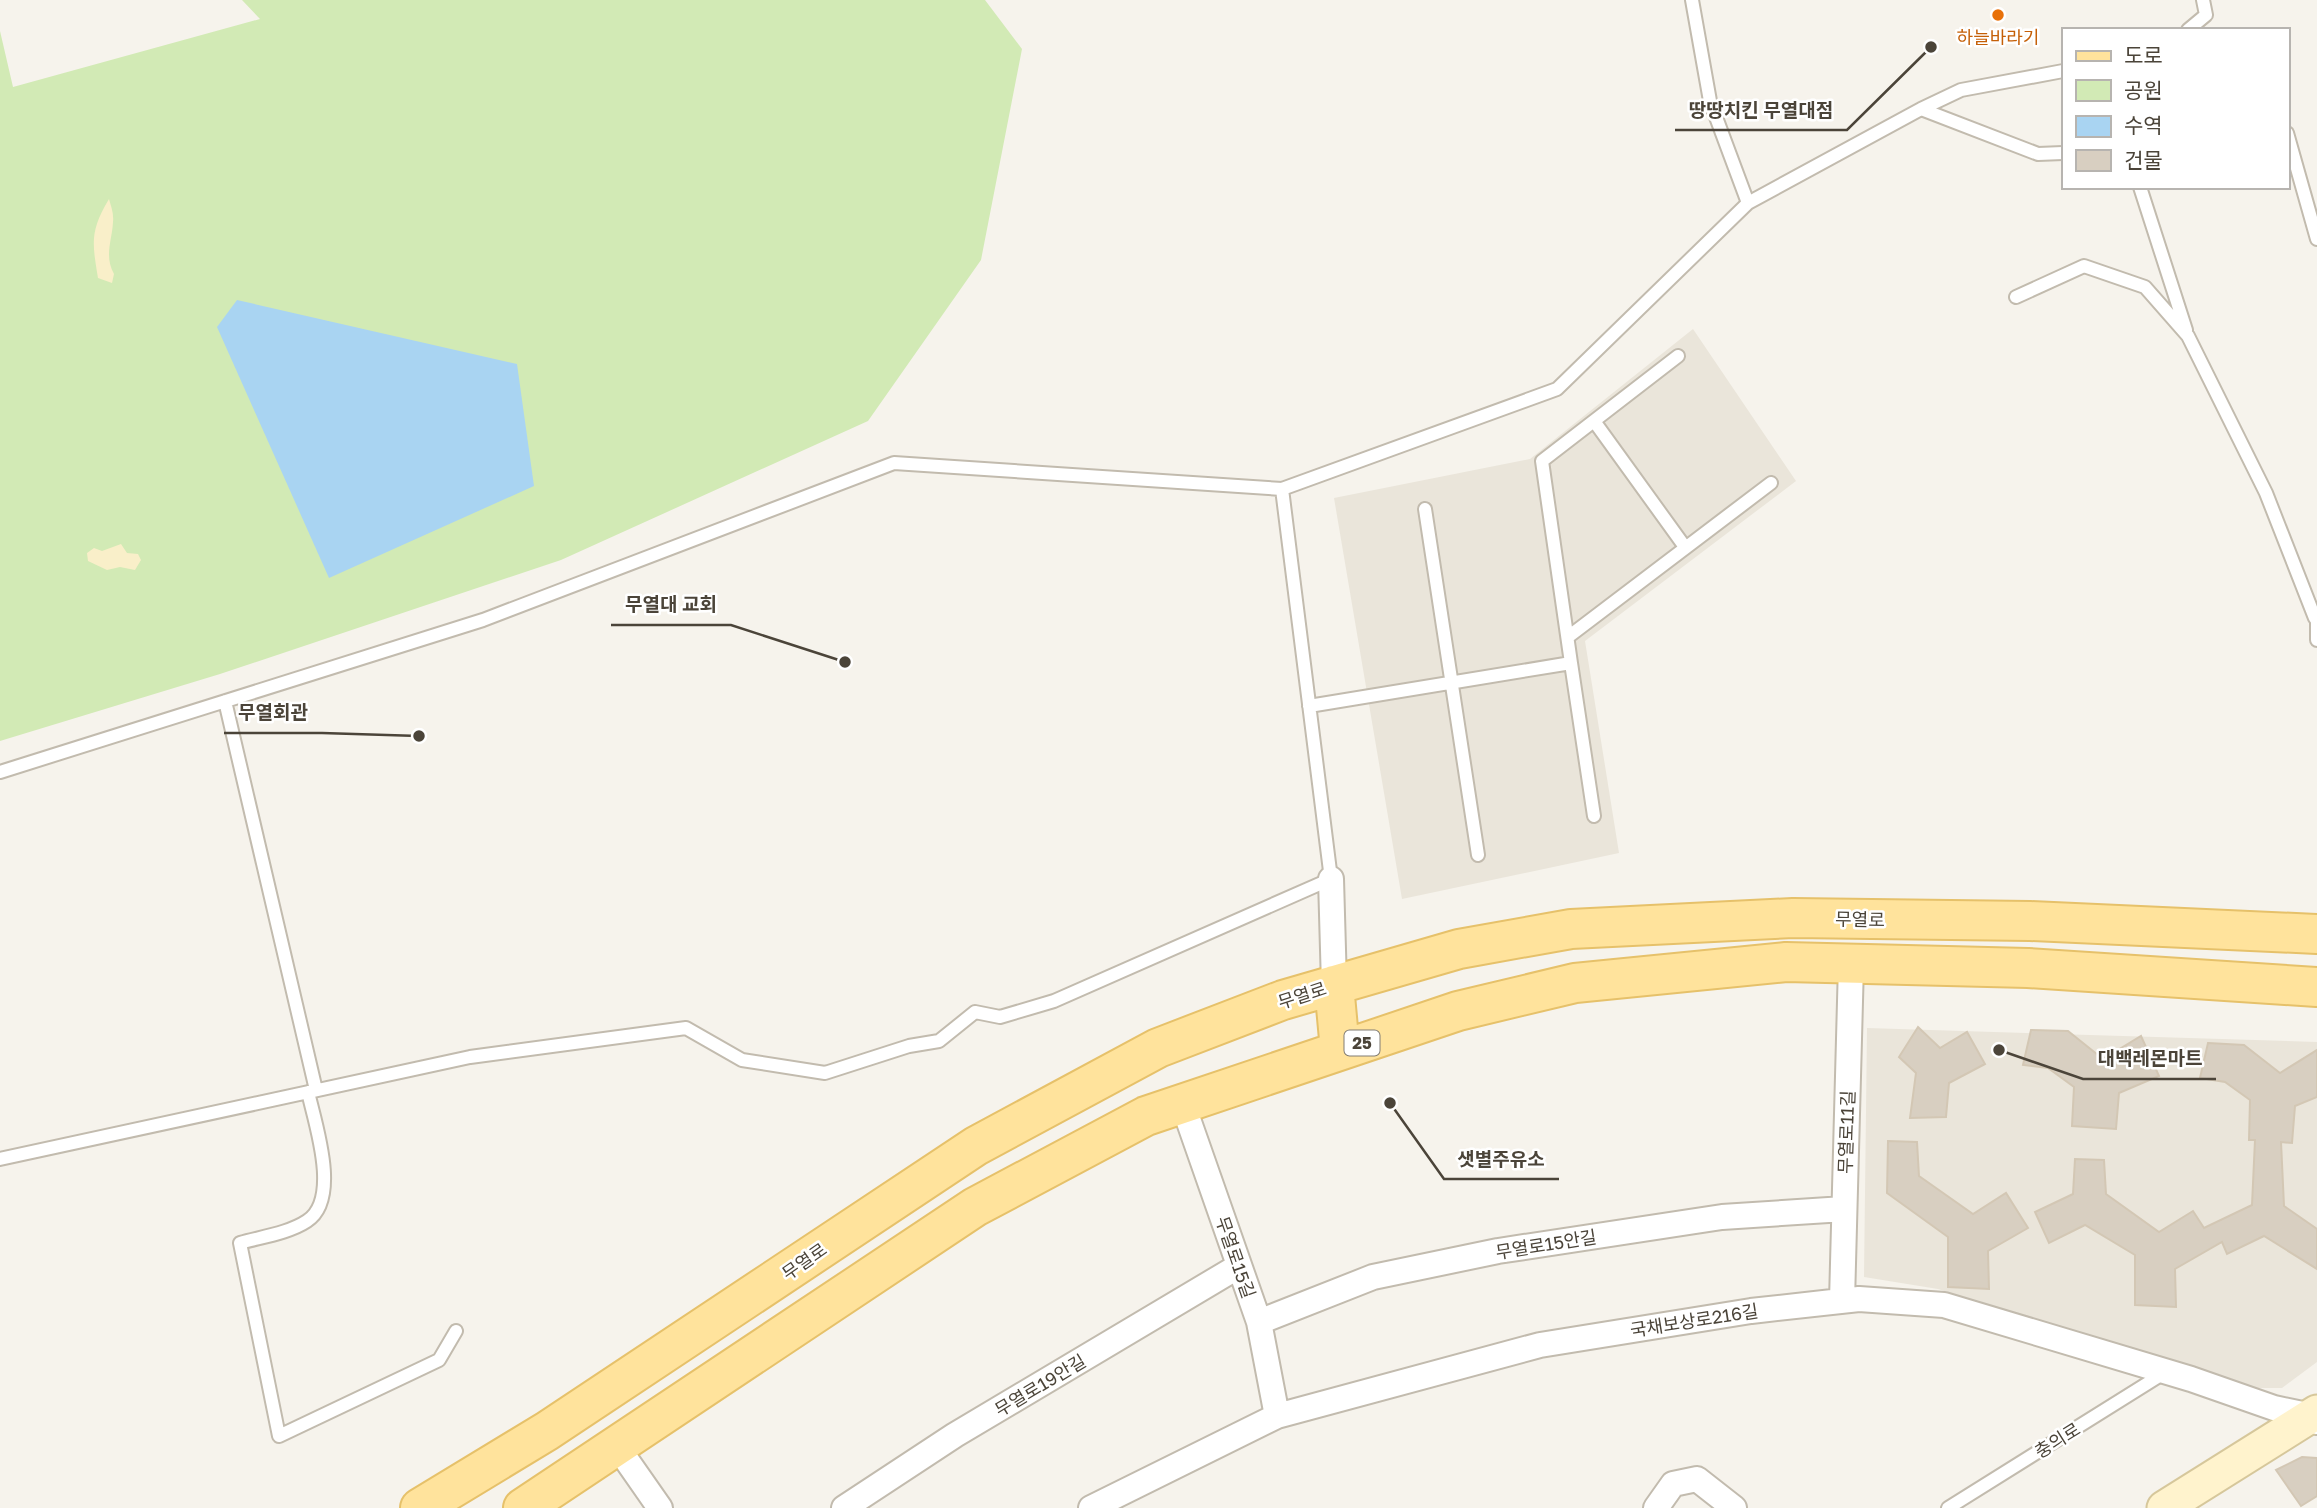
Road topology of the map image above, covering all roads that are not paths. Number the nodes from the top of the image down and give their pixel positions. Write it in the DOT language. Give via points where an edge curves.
graph roads {
  1 [pos="1692,0"];
  2 [pos="2203,0"];
  3 [pos="2190,28"];
  4 [pos="2062,71"];
  5 [pos="1921,109"];
  6 [pos="2289,140"];
  7 [pos="2062,153"];
  8 [pos="2141,189"];
  9 [pos="1748,203"];
  10 [pos="2317,239"];
  11 [pos="2016,297"];
  12 [pos="2188,336"];
  13 [pos="1678,356"];
  14 [pos="1594,421"];
  15 [pos="1771,483"];
  16 [pos="1282,489"];
  17 [pos="1425,509"];
  18 [pos="1685,547"];
  19 [pos="2316,618"];
  20 [pos="1568,637"];
  21 [pos="2317,640"];
  22 [pos="1571,663"];
  23 [pos="1452,682"];
  24 [pos="225,701"];
  25 [pos="1309,706"];
  26 [pos="0,772"];
  27 [pos="1594,816"];
  28 [pos="1478,855"];
  29 [pos="1331,879"];
  30 [pos="2185,928"];
  31 [pos="2317,934"];
  32 [pos="1851,964"];
  33 [pos="2120,973"];
  34 [pos="1334,985"];
  35 [pos="2317,987"];
  36 [pos="1339,1050"];
  37 [pos="312,1091"];
  38 [pos="1182,1102"];
  39 [pos="0,1159"];
  40 [pos="1844,1209"];
  41 [pos="1239,1266"];
  42 [pos="1842,1301"];
  43 [pos="1259,1322"];
  44 [pos="456,1331"];
  45 [pos="2166,1371"];
  46 [pos="1277,1416"];
  47 [pos="2315,1417"];
  48 [pos="616,1445"];
  49 [pos="420,1508"];
  50 [pos="523,1508"];
  51 [pos="660,1508"];
  52 [pos="844,1508"];
  53 [pos="1091,1508"];
  54 [pos="1656,1508"];
  55 [pos="1734,1508"];
  56 [pos="1948,1508"];
  57 [pos="2164,1508"];
  1 -- 9 [label="lane" via="1710,101"];
  2 -- 3 [label="lane" via="2206,15"];
  4 -- 5 [label="lane" via="1961,90"];
  5 -- 7 [label="lane" via="2038,154"];
  5 -- 9 [label="lane"];
  6 -- 10 [label="lane"];
  8 -- 12 [label="lane"];
  9 -- 16 [label="lane" via="1557,389"];
  11 -- 12 [label="lane" via="2084,266 2145,287"];
  12 -- 19 [label="lane" via="2266,493"];
  13 -- 14 [label="lane"];
  14 -- 18 [label="lane"];
  14 -- 20 [label="lane" via="1542,461"];
  15 -- 18 [label="lane"];
  16 -- 24 [label="lane" via="894,463 483,620"];
  16 -- 25 [label="lane"];
  17 -- 23 [label="lane"];
  18 -- 20 [label="lane"];
  19 -- 21 [label="lane"];
  20 -- 22 [label="lane"];
  22 -- 23 [label="lane"];
  22 -- 27 [label="lane"];
  23 -- 25 [label="lane"];
  23 -- 28 [label="lane"];
  24 -- 26 [label="lane"];
  24 -- 37 [label="lane"];
  25 -- 29 [label="lane"];
  29 -- 34 [label="street"];
  29 -- 37 [label="lane" via="1054,1001 1000,1017 975,1012 939,1041 825,1073 742,1060 686,1028 470,1057"];
  30 -- 31 [label="main road, 무열로"];
  30 -- 33 [label="main road" via="2152,938 2104,943 2091,952 2091,961"];
  30 -- 34 [label="main road, 무열로" via="1793,918 1571,929 1459,948"];
  32 -- 33 [label="main road, 25"];
  32 -- 36 [label="main road, 25" via="1786,962 1575,983 1458,1011"];
  32 -- 40 [label="street, 무열로11길"];
  33 -- 35 [label="main road, 25"];
  34 -- 36 [label="main road"];
  34 -- 49 [label="main road, 무열로" via="1158,1048 976,1146 547,1431"];
  36 -- 38 [label="main road, 25"];
  37 -- 39 [label="lane"];
  37 -- 44 [label="lane" via="324,1164 320,1205 309,1221 240,1243 279,1436 439,1360"];
  38 -- 41 [label="street, 무열로15길"];
  38 -- 48 [label="main road, 25" via="1146,1116 975,1207"];
  40 -- 42 [label="street, 무열로11길"];
  40 -- 43 [label="street, 무열로15안길" via="1722,1217 1498,1251 1373,1276"];
  41 -- 43 [label="street, 무열로15길"];
  41 -- 52 [label="street, 무열로19안길" via="955,1435"];
  42 -- 45 [label="street, 국채보상로216길" via="1944,1305"];
  42 -- 46 [label="street, 국채보상로216길" via="1540,1345"];
  43 -- 46 [label="street, 무열로15길"];
  45 -- 47 [label="street, 국채보상로216길"];
  45 -- 56 [label="lane, 충의로"];
  46 -- 53 [label="street, 국채보상로216길"];
  47 -- 57 [label="street"];
  48 -- 50 [label="main road, 25"];
  48 -- 51 [label="street"];
  54 -- 55 [label="street" via="1673,1484 1697,1479"];
}
